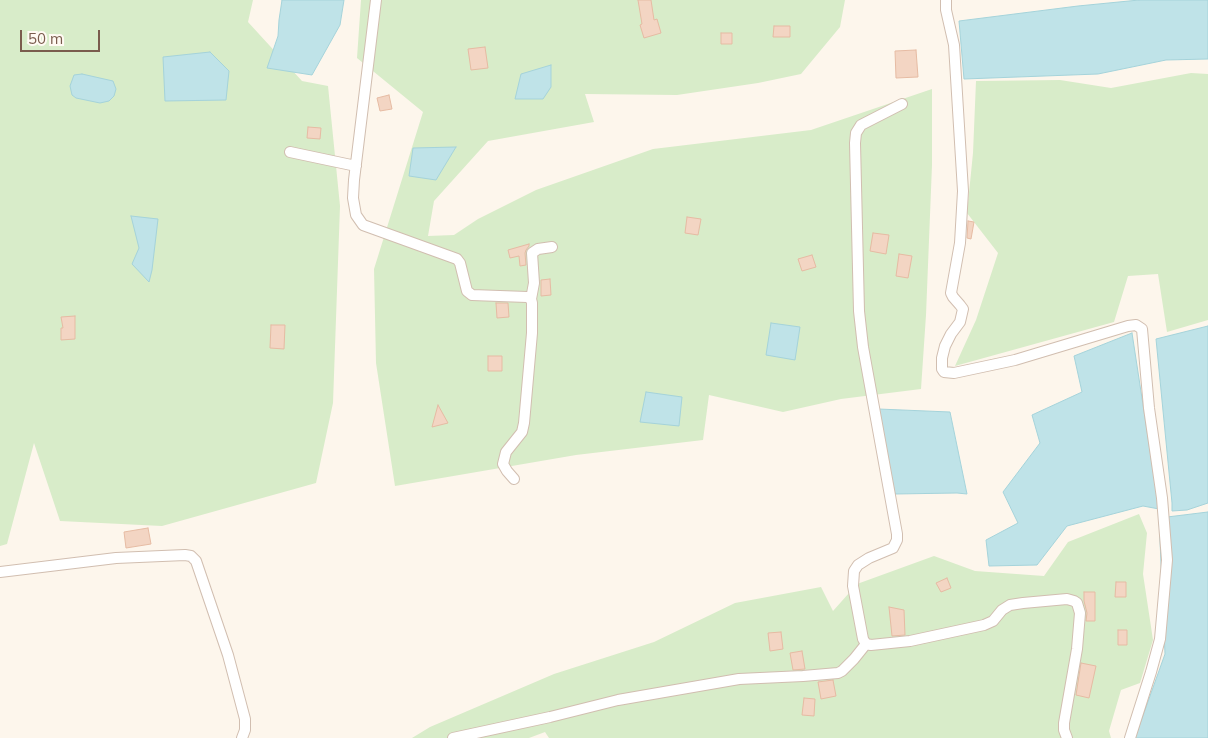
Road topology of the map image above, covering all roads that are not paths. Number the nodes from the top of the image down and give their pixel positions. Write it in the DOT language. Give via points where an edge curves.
graph roads {
  1 [pos="376,0"];
  2 [pos="946,0"];
  3 [pos="902,104"];
  4 [pos="290,152"];
  5 [pos="356,166"];
  6 [pos="552,247"];
  7 [pos="531,299"];
  8 [pos="514,479"];
  9 [pos="0,572"];
  10 [pos="866,644"];
  11 [pos="242,738"];
  12 [pos="453,738"];
  13 [pos="1067,738"];
  14 [pos="1130,738"];
  1 -- 5 [label="street"];
  2 -- 14 [label="street" via="954,45 963,192 960,243 951,292 963,309 960,322 945,346 942,369 954,373 1015,360 1132,325 1139,326 1142,332 1167,560 1160,639"];
  3 -- 10 [label="street" via="861,125 855,143 859,311 897,534 893,548 868,558 854,571 853,586"];
  4 -- 5 [label="street"];
  5 -- 7 [label="street" via="353,198 356,215 363,225 457,259 467,291 472,294"];
  6 -- 7 [label="street" via="532,253 534,283"];
  7 -- 8 [label="street" via="532,333 524,423 522,432 506,452 503,464"];
  9 -- 11 [label="street" via="116,558 192,556 228,656 246,719"];
  10 -- 12 [label="street" via="838,673 739,679 618,700"];
  10 -- 13 [label="street" via="874,646 910,641 984,625 993,621 1002,610 1023,603 1074,601 1080,613 1064,723"];
}
